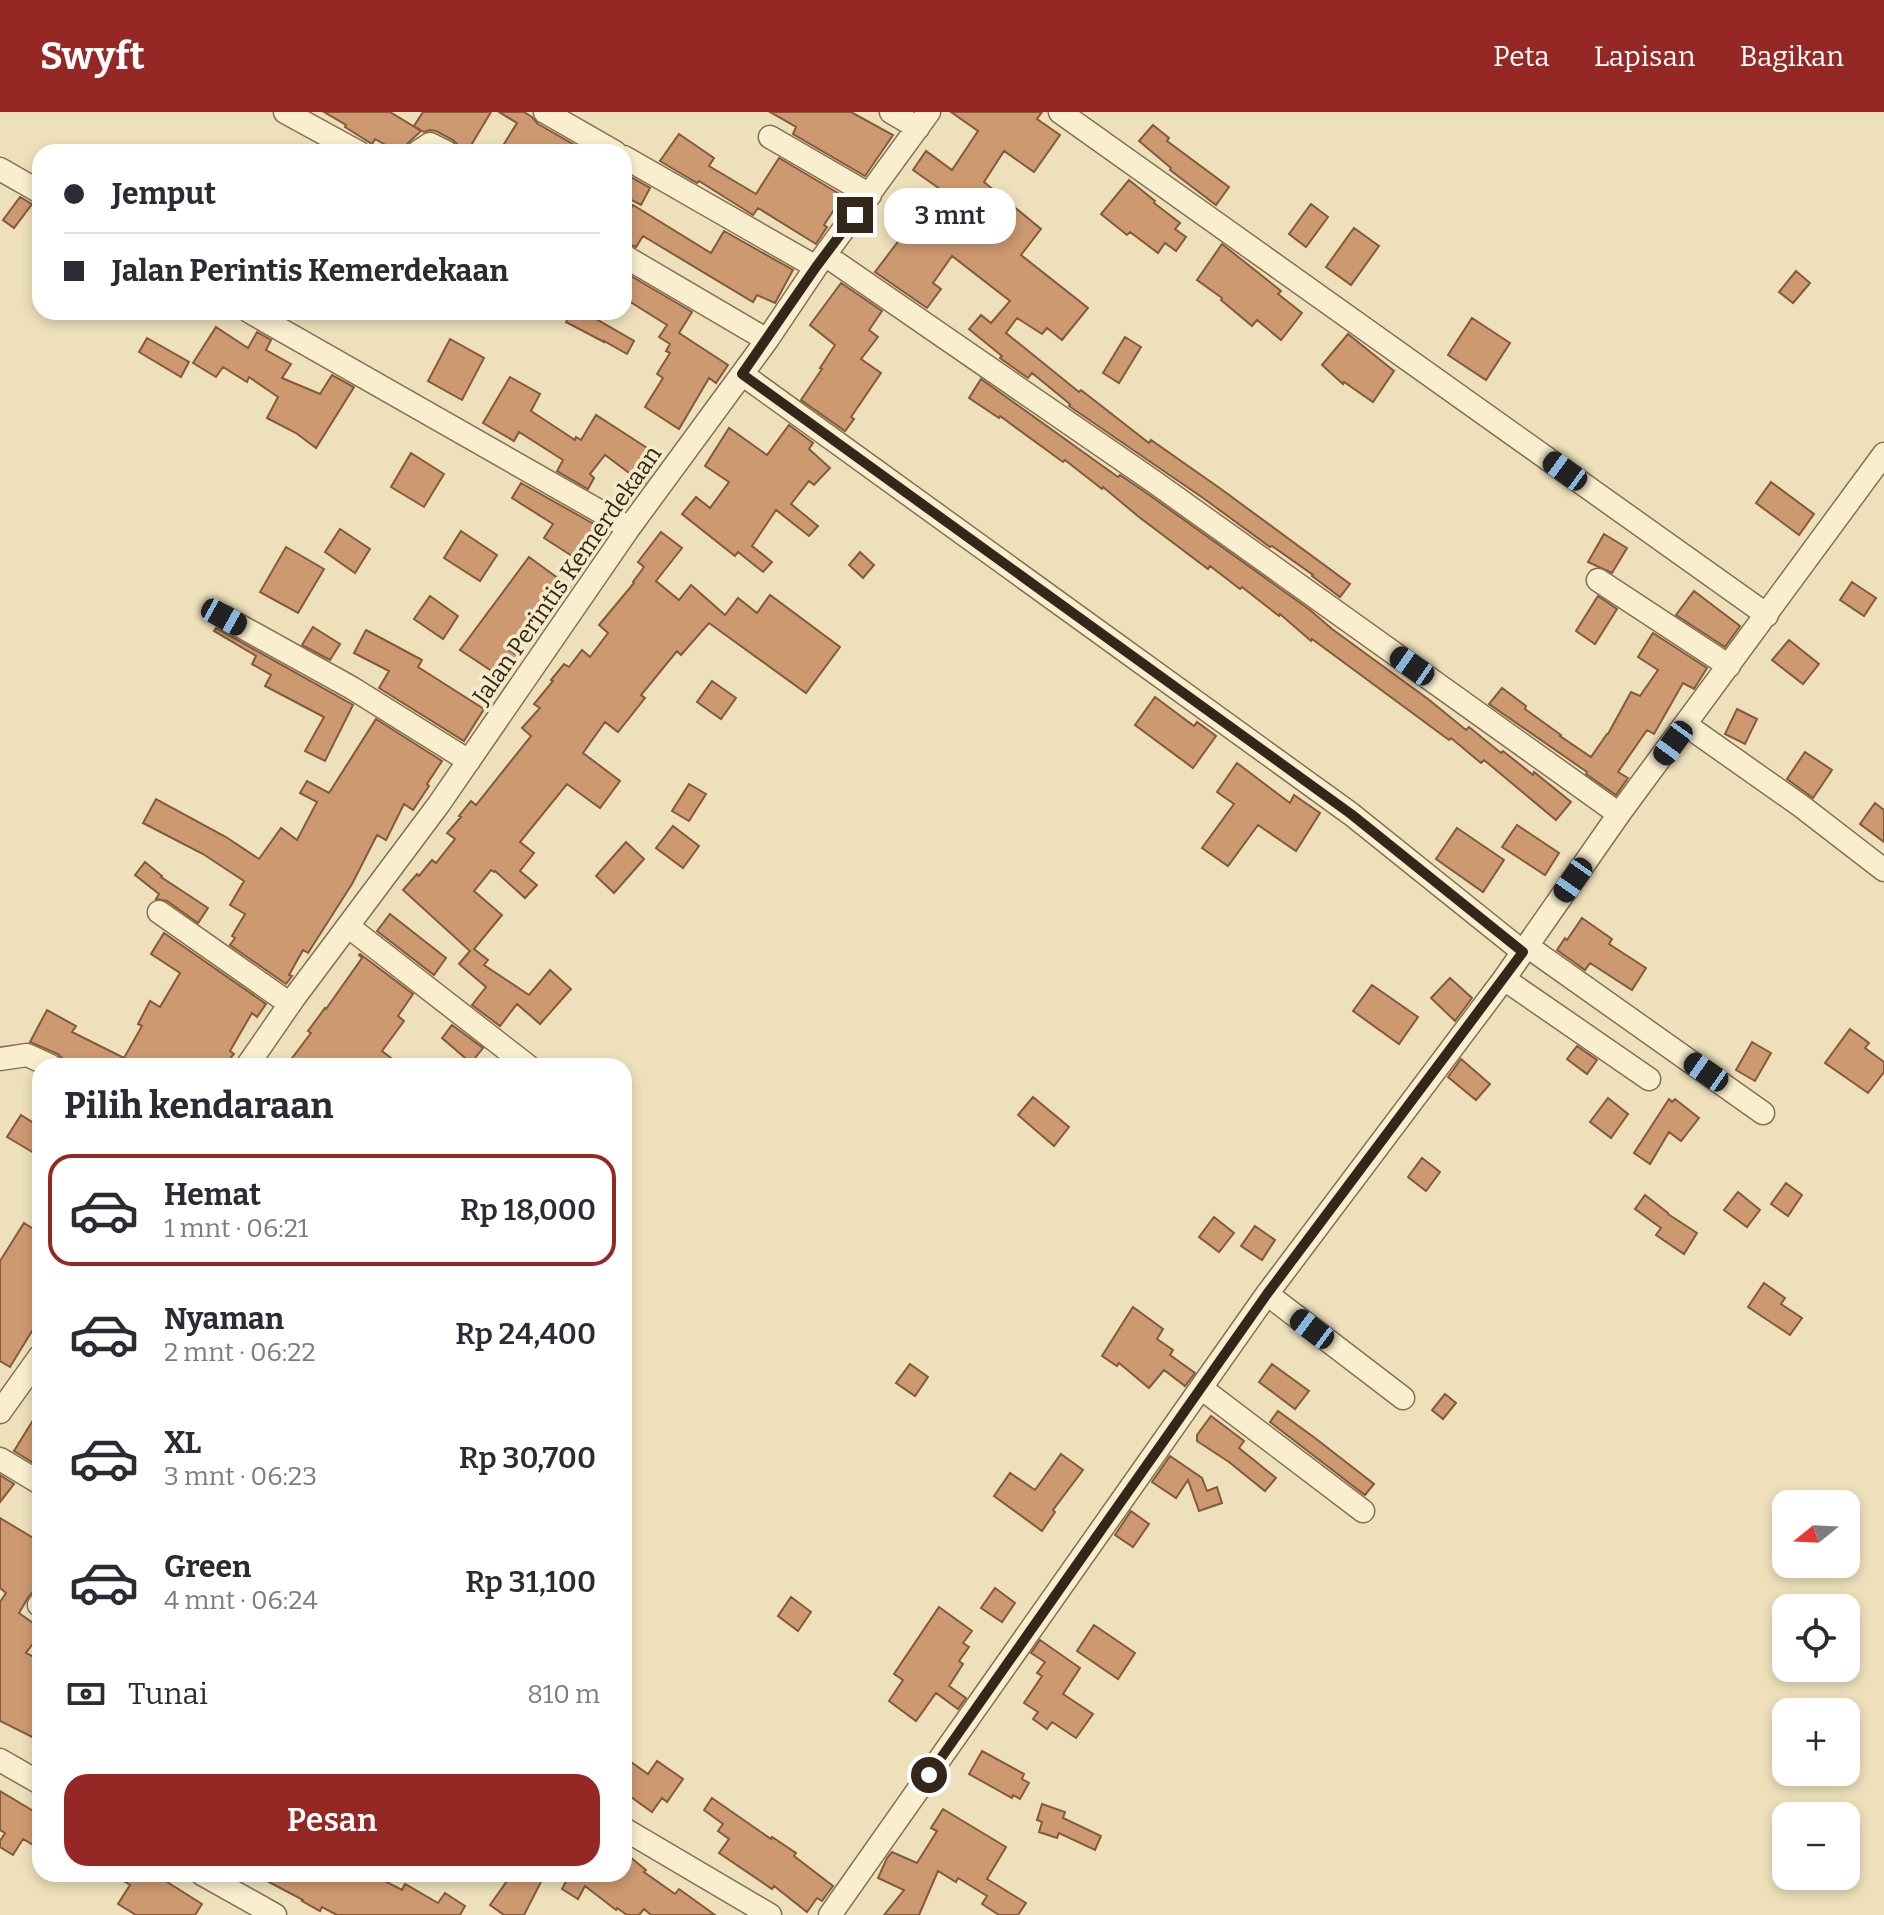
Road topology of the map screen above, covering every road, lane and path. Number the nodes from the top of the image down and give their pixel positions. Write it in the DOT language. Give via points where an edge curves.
graph roads {
  1 [pos="285,112"];
  2 [pos="545,112"];
  3 [pos="891,112"];
  4 [pos="1060,112"];
  5 [pos="923,120"];
  6 [pos="770,137"];
  7 [pos="343,144"];
  8 [pos="601,144"];
  9 [pos="632,161"];
  10 [pos="0,169"];
  11 [pos="32,187"];
  12 [pos="870,195"];
  13 [pos="632,261"];
  14 [pos="821,261"];
  15 [pos="264,320"];
  16 [pos="767,340"];
  17 [pos="742,374"];
  18 [pos="1884,454"];
  19 [pos="629,528"];
  20 [pos="1598,580"];
  21 [pos="1767,615"];
  22 [pos="224,617"];
  23 [pos="1729,666"];
  24 [pos="1686,725"];
  25 [pos="469,761"];
  26 [pos="1619,814"];
  27 [pos="1884,870"];
  28 [pos="159,912"];
  29 [pos="349,927"];
  30 [pos="1525,949"];
  31 [pos="1504,979"];
  32 [pos="290,1004"];
  33 [pos="34,1058"];
  34 [pos="253,1058"];
  35 [pos="518,1058"];
  36 [pos="0,1059"];
  37 [pos="1649,1079"];
  38 [pos="1763,1113"];
  39 [pos="1267,1294"];
  40 [pos="32,1367"];
  41 [pos="1201,1388"];
  42 [pos="1403,1398"];
  43 [pos="0,1412"];
  44 [pos="0,1459"];
  45 [pos="32,1478"];
  46 [pos="1363,1511"];
  47 [pos="0,1760"];
  48 [pos="32,1778"];
  49 [pos="632,1834"];
  50 [pos="216,1882"];
  51 [pos="275,1915"];
  52 [pos="770,1915"];
  53 [pos="830,1915"];
  1 -- 7 [label="street"];
  2 -- 8 [label="street"];
  3 -- 5 [label="street"];
  4 -- 21 [label="street"];
  5 -- 12 [label="street, Jalan Perintis Kemerdekaan"];
  6 -- 12 [label="street"];
  9 -- 14 [label="street"];
  10 -- 11 [label="street"];
  12 -- 14 [label="street, Jalan Perintis Kemerdekaan"];
  13 -- 16 [label="street"];
  14 -- 16 [label="street, Jalan Perintis Kemerdekaan"];
  14 -- 26 [label="street" via="1153,481"];
  15 -- 19 [label="street"];
  16 -- 17 [label="street, Jalan Perintis Kemerdekaan"];
  17 -- 19 [label="street, Jalan Perintis Kemerdekaan"];
  17 -- 30 [label="street" via="1351,814"];
  18 -- 21 [label="street"];
  19 -- 25 [label="street, Jalan Perintis Kemerdekaan"];
  20 -- 23 [label="street"];
  21 -- 23 [label="street"];
  22 -- 25 [label="street"];
  23 -- 24 [label="street"];
  24 -- 26 [label="street"];
  24 -- 27 [label="street"];
  25 -- 29 [label="street, Jalan Perintis Kemerdekaan"];
  26 -- 30 [label="street"];
  28 -- 32 [label="street"];
  29 -- 32 [label="street, Jalan Perintis Kemerdekaan"];
  29 -- 35 [label="street"];
  30 -- 31 [label="street"];
  30 -- 38 [label="street"];
  31 -- 37 [label="street"];
  31 -- 39 [label="street"];
  32 -- 34 [label="street, Jalan Perintis Kemerdekaan"];
  33 -- 36 [label="street"];
  39 -- 41 [label="street"];
  39 -- 42 [label="street"];
  40 -- 43 [label="street"];
  41 -- 46 [label="street"];
  41 -- 53 [label="street"];
  44 -- 45 [label="street"];
  47 -- 48 [label="street"];
  49 -- 52 [label="street"];
  50 -- 51 [label="street"];
}
